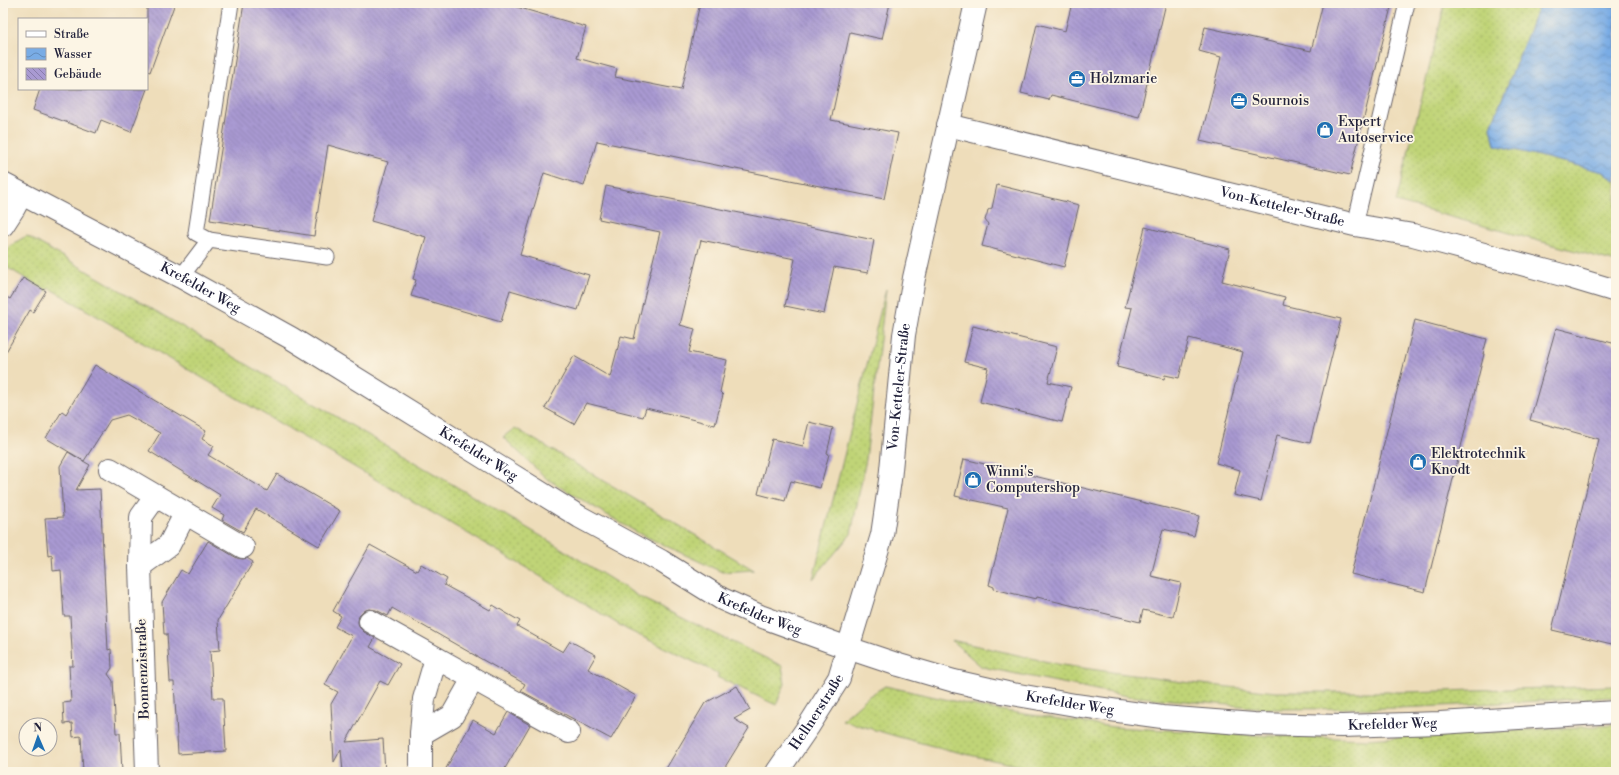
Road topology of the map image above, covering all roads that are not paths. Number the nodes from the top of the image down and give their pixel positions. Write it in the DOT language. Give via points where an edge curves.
graph roads {
  1 [pos="231,3"];
  2 [pos="976,3"];
  3 [pos="1407,3"];
  4 [pos="948,125"];
  5 [pos="12,189"];
  6 [pos="3,225"];
  7 [pos="1355,225"];
  8 [pos="209,240"];
  9 [pos="327,257"];
  10 [pos="181,277"];
  11 [pos="1616,291"];
  12 [pos="110,469"];
  13 [pos="156,496"];
  14 [pos="185,514"];
  15 [pos="243,547"];
  16 [pos="140,566"];
  17 [pos="370,621"];
  18 [pos="848,648"];
  19 [pos="436,658"];
  20 [pos="473,678"];
  21 [pos="1616,712"];
  22 [pos="569,732"];
  23 [pos="420,734"];
  24 [pos="147,772"];
  25 [pos="421,772"];
  26 [pos="777,772"];
  1 -- 8 [label="lane" via="196,233"];
  2 -- 4 [label="street, Von-Ketteler-Straße"];
  3 -- 7 [label="lane"];
  4 -- 7 [label="street, Von-Ketteler-Straße"];
  4 -- 18 [label="street, Von-Ketteler-Straße" via="904,335 882,535"];
  5 -- 6 [label="street" via="14,208"];
  5 -- 10 [label="street, Krefelder Weg"];
  7 -- 11 [label="street, Von-Ketteler-Straße" via="1413,235"];
  8 -- 9 [label="lane"];
  8 -- 10 [label="lane"];
  10 -- 18 [label="street, Krefelder Weg" via="291,338 580,517 661,561 722,599 760,616"];
  12 -- 13 [label="street"];
  13 -- 14 [label="street"];
  13 -- 16 [label="street, Bonnenzistraße" via="141,517"];
  14 -- 15 [label="street"];
  14 -- 16 [label="street" via="169,545"];
  16 -- 24 [label="street, Bonnenzistraße"];
  17 -- 19 [label="street"];
  18 -- 21 [label="street, Krefelder Weg" via="954,681 1007,693 1162,717 1254,724 1342,726 1440,723"];
  18 -- 26 [label="street, Hellnerstraße" via="839,678"];
  19 -- 20 [label="street"];
  19 -- 23 [label="street" via="424,699"];
  20 -- 22 [label="street"];
  20 -- 23 [label="street" via="452,716"];
  23 -- 25 [label="street"];
}
